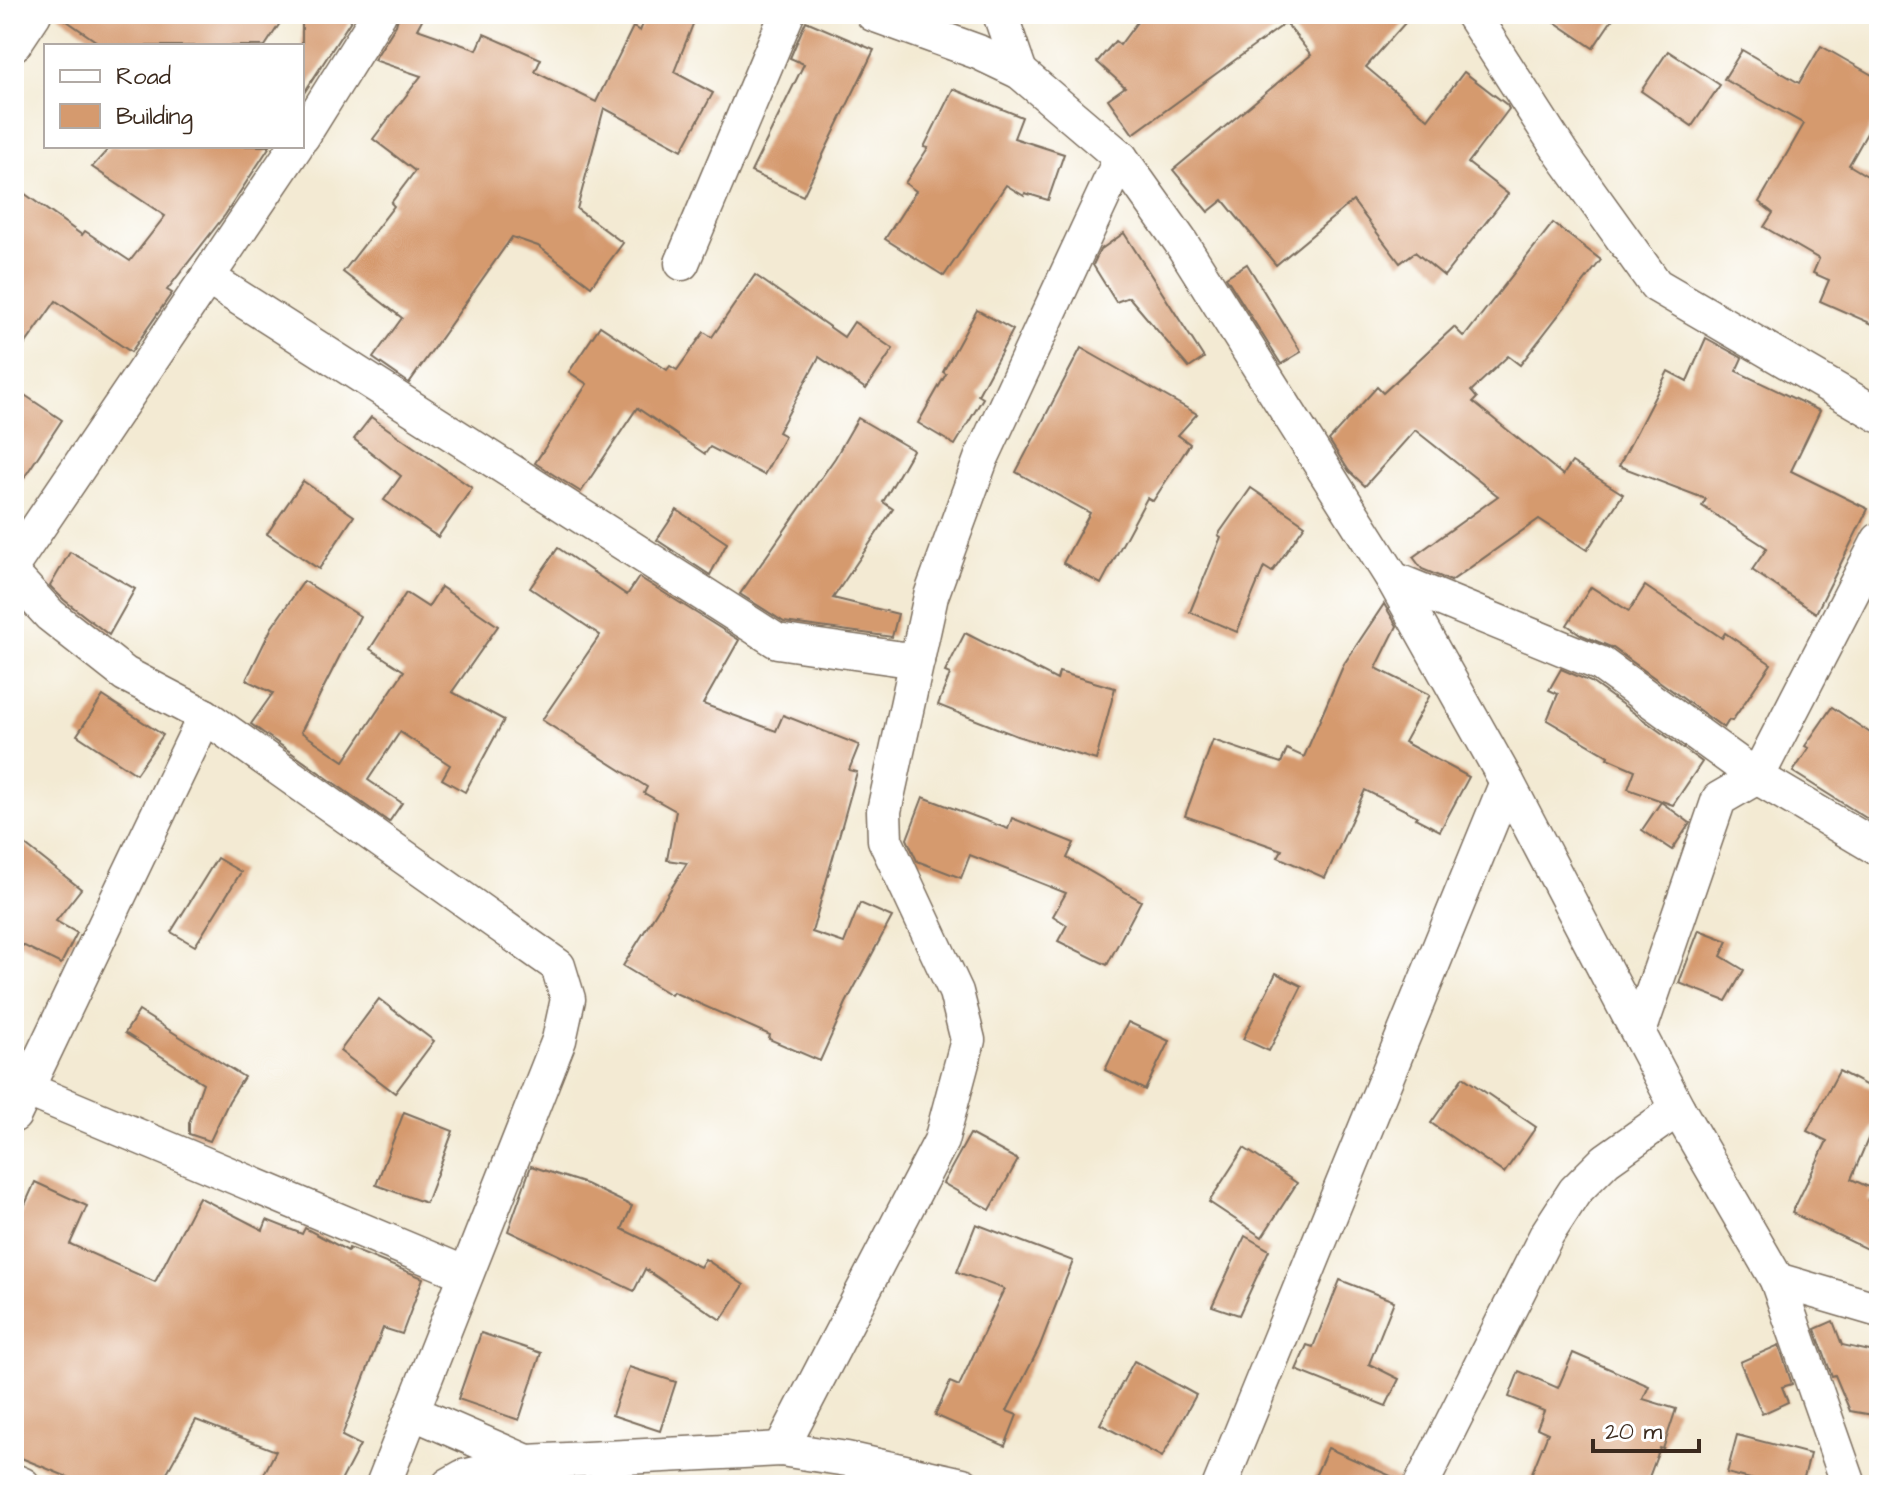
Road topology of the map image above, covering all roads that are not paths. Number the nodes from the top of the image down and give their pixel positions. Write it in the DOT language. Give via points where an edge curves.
graph roads {
  1 [pos="34,14"];
  2 [pos="379,14"];
  3 [pos="787,14"];
  4 [pos="873,14"];
  5 [pos="1000,14"];
  6 [pos="1472,14"];
  7 [pos="14,44"];
  8 [pos="1020,72"];
  9 [pos="304,134"];
  10 [pos="295,148"];
  11 [pos="1121,158"];
  12 [pos="682,263"];
  13 [pos="208,278"];
  14 [pos="1879,415"];
  15 [pos="1879,540"];
  16 [pos="14,563"];
  17 [pos="14,576"];
  18 [pos="1393,579"];
  19 [pos="917,661"];
  20 [pos="205,716"];
  21 [pos="1757,777"];
  22 [pos="1507,782"];
  23 [pos="1879,849"];
  24 [pos="1639,1032"];
  25 [pos="20,1102"];
  26 [pos="1678,1109"];
  27 [pos="466,1274"];
  28 [pos="1777,1280"];
  29 [pos="1879,1310"];
  30 [pos="412,1412"];
  31 [pos="781,1449"];
  32 [pos="527,1462"];
  33 [pos="14,1481"];
  34 [pos="23,1485"];
  35 [pos="383,1485"];
  36 [pos="449,1485"];
  37 [pos="963,1485"];
  38 [pos="1220,1485"];
  39 [pos="1421,1485"];
  40 [pos="1849,1485"];
  1 -- 7 [label="street"];
  2 -- 9 [label="street"];
  3 -- 12 [label="street"];
  4 -- 8 [label="street"];
  5 -- 8 [label="street"];
  6 -- 14 [label="street" via="1562,154 1656,285"];
  8 -- 11 [label="street"];
  10 -- 13 [label="street"];
  11 -- 18 [label="street" via="1180,241"];
  11 -- 19 [label="street" via="981,459 931,596"];
  13 -- 16 [label="street"];
  13 -- 19 [label="street" via="777,641"];
  15 -- 21 [label="street"];
  17 -- 20 [label="street" via="50,615 125,674"];
  18 -- 21 [label="street" via="1601,664"];
  18 -- 22 [label="street"];
  19 -- 31 [label="street" via="884,811 885,840 956,992 968,1040 941,1141"];
  20 -- 25 [label="street"];
  20 -- 27 [label="street" via="558,966 568,999 559,1040"];
  21 -- 23 [label="street"];
  21 -- 24 [label="street" via="1719,799"];
  22 -- 24 [label="street"];
  22 -- 38 [label="street"];
  24 -- 26 [label="street"];
  25 -- 27 [label="street"];
  26 -- 28 [label="street"];
  26 -- 39 [label="street" via="1606,1160 1575,1191 1547,1234"];
  27 -- 30 [label="street"];
  28 -- 29 [label="street"];
  28 -- 40 [label="street"];
  30 -- 32 [label="street"];
  30 -- 35 [label="street"];
  31 -- 32 [label="street"];
  31 -- 37 [label="street"];
  32 -- 36 [label="street"];
  33 -- 34 [label="street"];
}
